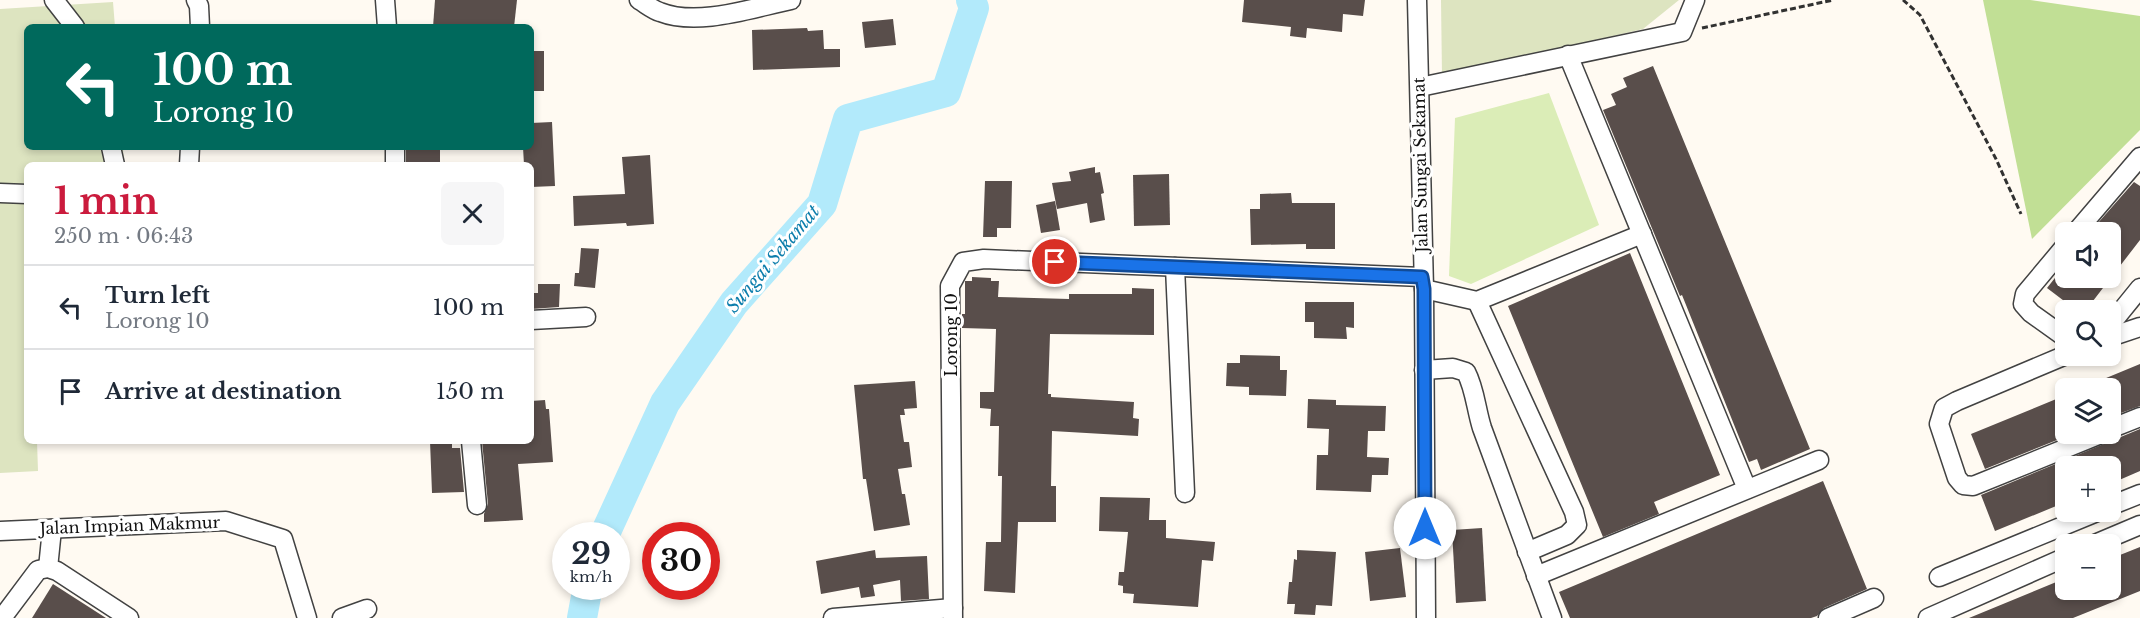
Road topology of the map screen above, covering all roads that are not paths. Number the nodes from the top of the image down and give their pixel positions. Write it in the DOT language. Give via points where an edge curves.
graph roads {
  1 [pos="54,0"];
  2 [pos="196,0"];
  3 [pos="385,0"];
  4 [pos="639,0"];
  5 [pos="791,0"];
  6 [pos="1417,0"];
  7 [pos="1695,0"];
  8 [pos="73,24"];
  9 [pos="200,24"];
  10 [pos="387,24"];
  11 [pos="1568,55"];
  12 [pos="1419,87"];
  13 [pos="2140,157"];
  14 [pos="0,193"];
  15 [pos="24,194"];
  16 [pos="2085,222"];
  17 [pos="1642,234"];
  18 [pos="2055,258"];
  19 [pos="1174,267"];
  20 [pos="1423,283"];
  21 [pos="2140,288"];
  22 [pos="1477,301"];
  23 [pos="2121,311"];
  24 [pos="586,317"];
  25 [pos="534,320"];
  26 [pos="2140,327"];
  27 [pos="2055,330"];
  28 [pos="2121,333"];
  29 [pos="2055,360"];
  30 [pos="1424,369"];
  31 [pos="2140,417"];
  32 [pos="2121,425"];
  33 [pos="471,444"];
  34 [pos="2076,444"];
  35 [pos="1819,460"];
  36 [pos="1748,489"];
  37 [pos="1185,493"];
  38 [pos="2140,494"];
  39 [pos="2121,502"];
  40 [pos="477,505"];
  41 [pos="2072,522"];
  42 [pos="2140,525"];
  43 [pos="52,529"];
  44 [pos="0,531"];
  45 [pos="2119,534"];
  46 [pos="1527,552"];
  47 [pos="2055,562"];
  48 [pos="48,568"];
  49 [pos="1536,576"];
  50 [pos="1939,576"];
  51 [pos="1874,598"];
  52 [pos="367,609"];
  53 [pos="953,613"];
  54 [pos="2,618"];
  55 [pos="129,618"];
  56 [pos="307,618"];
  57 [pos="342,618"];
  58 [pos="833,618"];
  59 [pos="1426,618"];
  60 [pos="1552,618"];
  61 [pos="1828,618"];
  62 [pos="1928,618"];
  1 -- 8 [label="street"];
  2 -- 9 [label="street"];
  3 -- 10 [label="street"];
  4 -- 5 [label="street" via="659,12 685,18 716,16"];
  6 -- 12 [label="street, Jalan Sungai Sekamat"];
  7 -- 11 [label="street" via="1682,32"];
  11 -- 12 [label="street"];
  11 -- 17 [label="street"];
  12 -- 20 [label="street, Jalan Sungai Sekamat"];
  13 -- 16 [label="street"];
  14 -- 15 [label="street"];
  17 -- 22 [label="street"];
  17 -- 36 [label="street"];
  18 -- 27 [label="street" via="2025,294 2023,303"];
  19 -- 20 [label="street, Lorong 10"];
  19 -- 37 [label="street"];
  19 -- 53 [label="street, Lorong 10" via="984,259 963,262 950,286"];
  20 -- 22 [label="street, Lorong 10"];
  20 -- 30 [label="street, Jalan Sungai Sekamat"];
  21 -- 23 [label="street"];
  22 -- 46 [label="street" via="1578,525 1567,535"];
  24 -- 25 [label="street"];
  26 -- 28 [label="street"];
  29 -- 34 [label="street" via="1944,408 1939,424 1957,478 1963,485 1973,486"];
  30 -- 46 [label="street" via="1454,368 1466,372"];
  30 -- 59 [label="street, Jalan Sungai Sekamat"];
  31 -- 32 [label="street"];
  33 -- 40 [label="street"];
  35 -- 36 [label="street"];
  36 -- 49 [label="street"];
  38 -- 39 [label="street"];
  41 -- 50 [label="street"];
  42 -- 45 [label="street"];
  43 -- 44 [label="street, Jalan Impian Makmur"];
  43 -- 48 [label="street"];
  43 -- 56 [label="street, Jalan Impian Makmur" via="226,520 283,539"];
  46 -- 49 [label="street"];
  47 -- 62 [label="street"];
  48 -- 54 [label="street" via="38,570"];
  48 -- 55 [label="street"];
  49 -- 60 [label="street"];
  51 -- 61 [label="street"];
  52 -- 57 [label="street"];
  53 -- 58 [label="street"];
}
